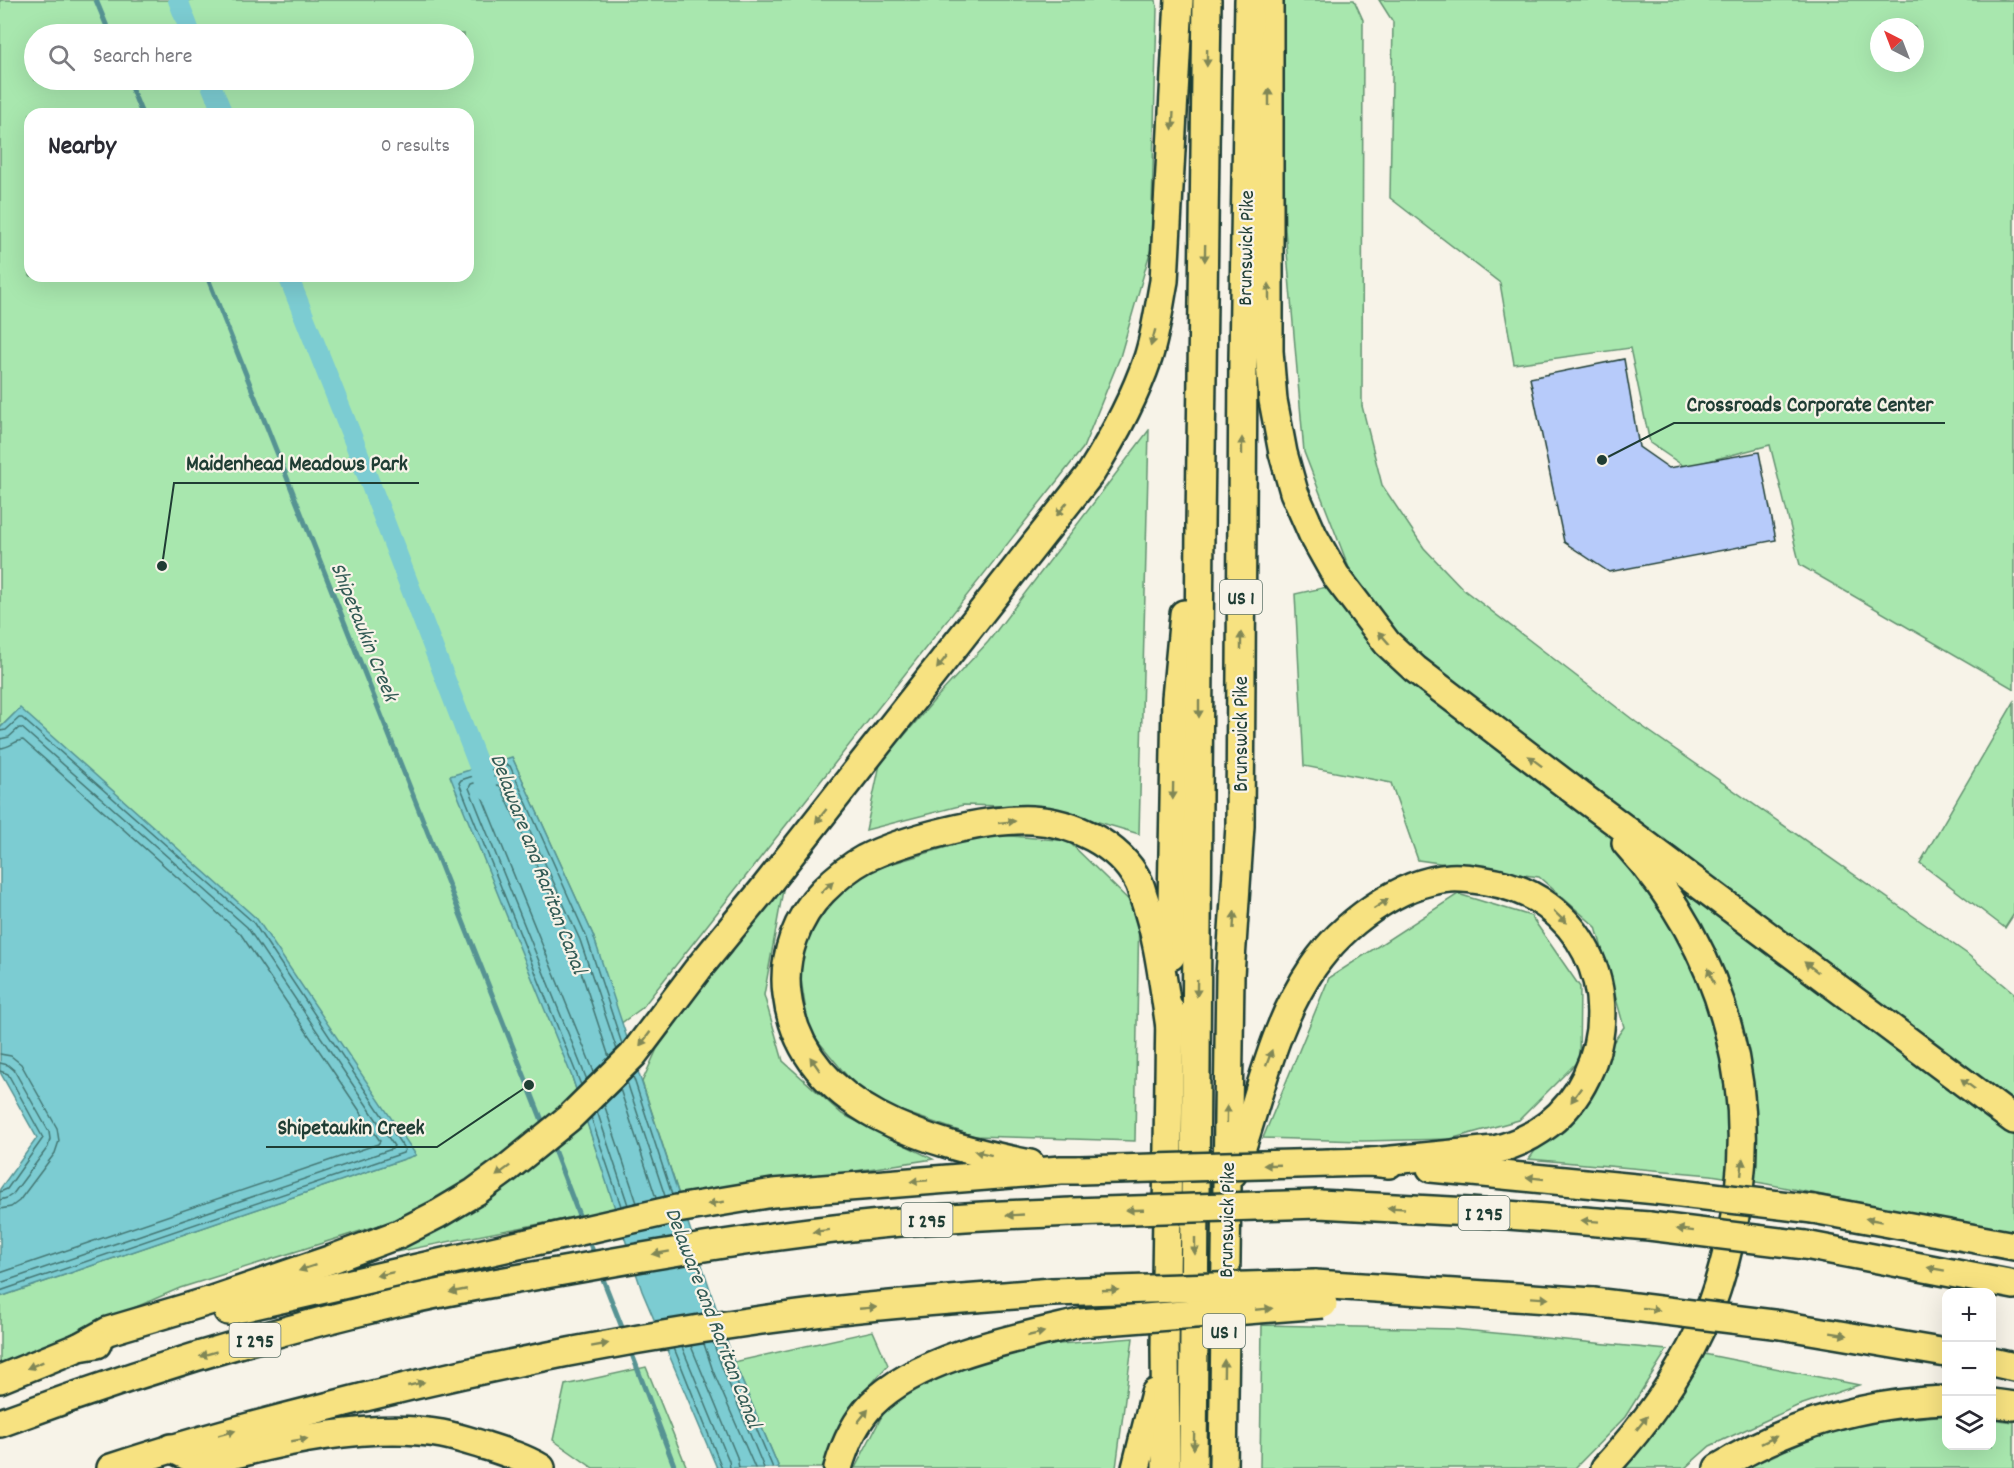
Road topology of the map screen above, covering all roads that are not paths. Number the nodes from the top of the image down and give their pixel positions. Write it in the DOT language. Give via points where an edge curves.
graph roads {
  1 [pos="1179,0"];
  2 [pos="1207,0"];
  3 [pos="1249,0"];
  4 [pos="1269,0"];
  5 [pos="1200,525"];
  6 [pos="1581,796"];
  7 [pos="1170,1027"];
  8 [pos="2014,1120"];
  9 [pos="1372,1162"];
  10 [pos="1070,1170"];
  11 [pos="1226,1194"];
  12 [pos="2014,1246"];
  13 [pos="2014,1285"];
  14 [pos="1319,1294"];
  15 [pos="79,1347"];
  16 [pos="1165,1348"];
  17 [pos="1942,1352"];
  18 [pos="1996,1363"];
  19 [pos="2014,1367"];
  20 [pos="0,1379"];
  21 [pos="1942,1400"];
  22 [pos="1996,1404"];
  23 [pos="2014,1406"];
  24 [pos="0,1423"];
  25 [pos="171,1448"];
  26 [pos="111,1468"];
  27 [pos="542,1468"];
  28 [pos="838,1468"];
  29 [pos="1136,1468"];
  30 [pos="1166,1468"];
  31 [pos="1193,1468"];
  32 [pos="1223,1468"];
  33 [pos="1605,1468"];
  34 [pos="1718,1468"];
  1 -- 15 [label="highway, one-way" via="1164,281 1148,357 1114,436 1091,473 633,1055 593,1096 532,1148 438,1215 332,1259 108,1331"];
  2 -- 5 [label="highway, Brunswick Pike / US 1, one-way"];
  11 -- 3 [label="highway, Brunswick Pike / US 1, one-way" via="1230,975 1240,826"];
  6 -- 4 [label="highway, one-way" via="1415,669 1387,643 1336,576 1294,492 1275,411 1269,351"];
  5 -- 7 [label="highway, one-way" via="1185,601 1176,698"];
  5 -- 31 [label="highway, Brunswick Pike / US 1, one-way"];
  8 -- 6 [label="highway, one-way"];
  33 -- 6 [label="highway, one-way" via="1679,1370 1721,1279 1737,1214 1743,1157 1742,1110 1728,1023 1695,939 1644,862"];
  10 -- 7 [label="highway, one-way" via="1000,1157 912,1132 873,1114 823,1075 795,1029 785,978 787,959 806,912 842,873 864,859 906,843 1004,822 1057,823 1103,844 1138,880 1153,922"];
  7 -- 16 [label="highway"];
  9 -- 10 [label="highway, one-way, bridge"];
  11 -- 9 [label="highway, one-way" via="1262,1077 1293,999 1314,965 1360,917 1391,897 1450,878 1502,883 1546,904 1580,939 1599,984 1600,1039 1580,1089 1549,1124 1505,1147"];
  12 -- 9 [label="highway, one-way, bridge" via="1813,1209"];
  10 -- 15 [label="highway, one-way" via="773,1192 677,1209"];
  32 -- 11 [label="highway, Brunswick Pike / US 1, one-way"];
  13 -- 24 [label="highway, I 295, one-way, bridge" via="1805,1245 1648,1226 1470,1212 1319,1204 951,1218 694,1248 398,1302 90,1390"];
  14 -- 17 [label="highway, one-way, bridge" via="1488,1294 1593,1302 1781,1324"];
  25 -- 14 [label="highway, one-way, bridge" via="396,1388 543,1356 810,1313 1052,1292"];
  28 -- 14 [label="highway, one-way, bridge" via="857,1423 872,1404 925,1369 952,1358 1080,1323"];
  15 -- 20 [label="highway, one-way"];
  16 -- 29 [label="highway"];
  16 -- 30 [label="highway"];
  18 -- 19 [label="highway"];
  34 -- 21 [label="highway, one-way" via="1781,1434 1823,1419 1867,1408"];
  22 -- 23 [label="highway"];
  25 -- 26 [label="highway"];
  25 -- 27 [label="highway, one-way" via="202,1463 300,1439 408,1431 473,1442"];
}
